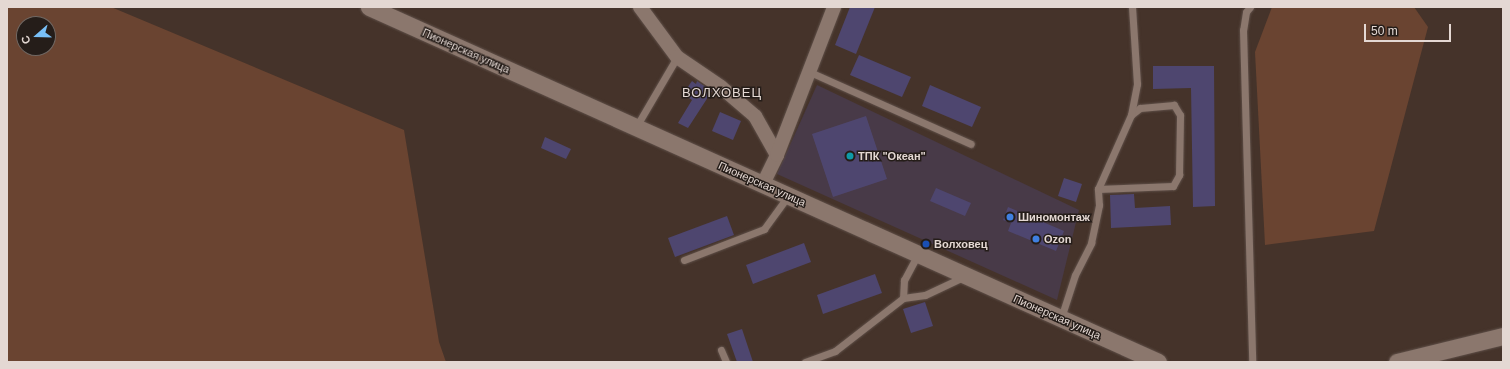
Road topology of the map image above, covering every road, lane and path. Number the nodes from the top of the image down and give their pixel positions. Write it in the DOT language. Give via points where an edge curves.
graph roads {
  1 [pos="369,7"];
  2 [pos="640,7"];
  3 [pos="834,7"];
  4 [pos="1132,7"];
  5 [pos="1250,7"];
  6 [pos="677,57"];
  7 [pos="810,72"];
  8 [pos="1131,115"];
  9 [pos="636,127"];
  10 [pos="971,144"];
  11 [pos="777,155"];
  12 [pos="763,184"];
  13 [pos="1098,189"];
  14 [pos="788,196"];
  15 [pos="918,254"];
  16 [pos="684,260"];
  17 [pos="965,276"];
  18 [pos="903,298"];
  19 [pos="1061,318"];
  20 [pos="1503,336"];
  21 [pos="721,350"];
  22 [pos="1428,358"];
  23 [pos="1156,361"];
  24 [pos="726,362"];
  25 [pos="805,362"];
  26 [pos="1252,362"];
  27 [pos="1397,362"];
  1 -- 9 [label="street, Пионерская улица"];
  2 -- 6 [label="street"];
  3 -- 7 [label="street"];
  4 -- 8 [label="lane" via="1137,84"];
  5 -- 26 [label="lane" via="1246,12 1242,30"];
  6 -- 9 [label="lane"];
  6 -- 11 [label="street" via="721,87 755,116"];
  7 -- 10 [label="lane"];
  7 -- 11 [label="street"];
  8 -- 13 [label="lane"];
  8 -- 13 [label="lane" via="1140,108 1174,105 1180,115 1179,175 1173,186"];
  9 -- 12 [label="street, Пионерская улица"];
  11 -- 12 [label="street"];
  12 -- 14 [label="street, Пионерская улица"];
  13 -- 19 [label="lane" via="1099,205 1091,243 1076,275"];
  14 -- 15 [label="street, Пионерская улица"];
  14 -- 16 [label="lane" via="764,229"];
  15 -- 17 [label="street, Пионерская улица"];
  15 -- 18 [label="lane" via="904,280"];
  17 -- 18 [label="lane" via="925,295"];
  17 -- 19 [label="street, Пионерская улица"];
  18 -- 25 [label="lane" via="834,351"];
  19 -- 23 [label="street, Пионерская улица"];
  20 -- 22 [label="street"];
  21 -- 24 [label="lane"];
  22 -- 27 [label="street"];
}
